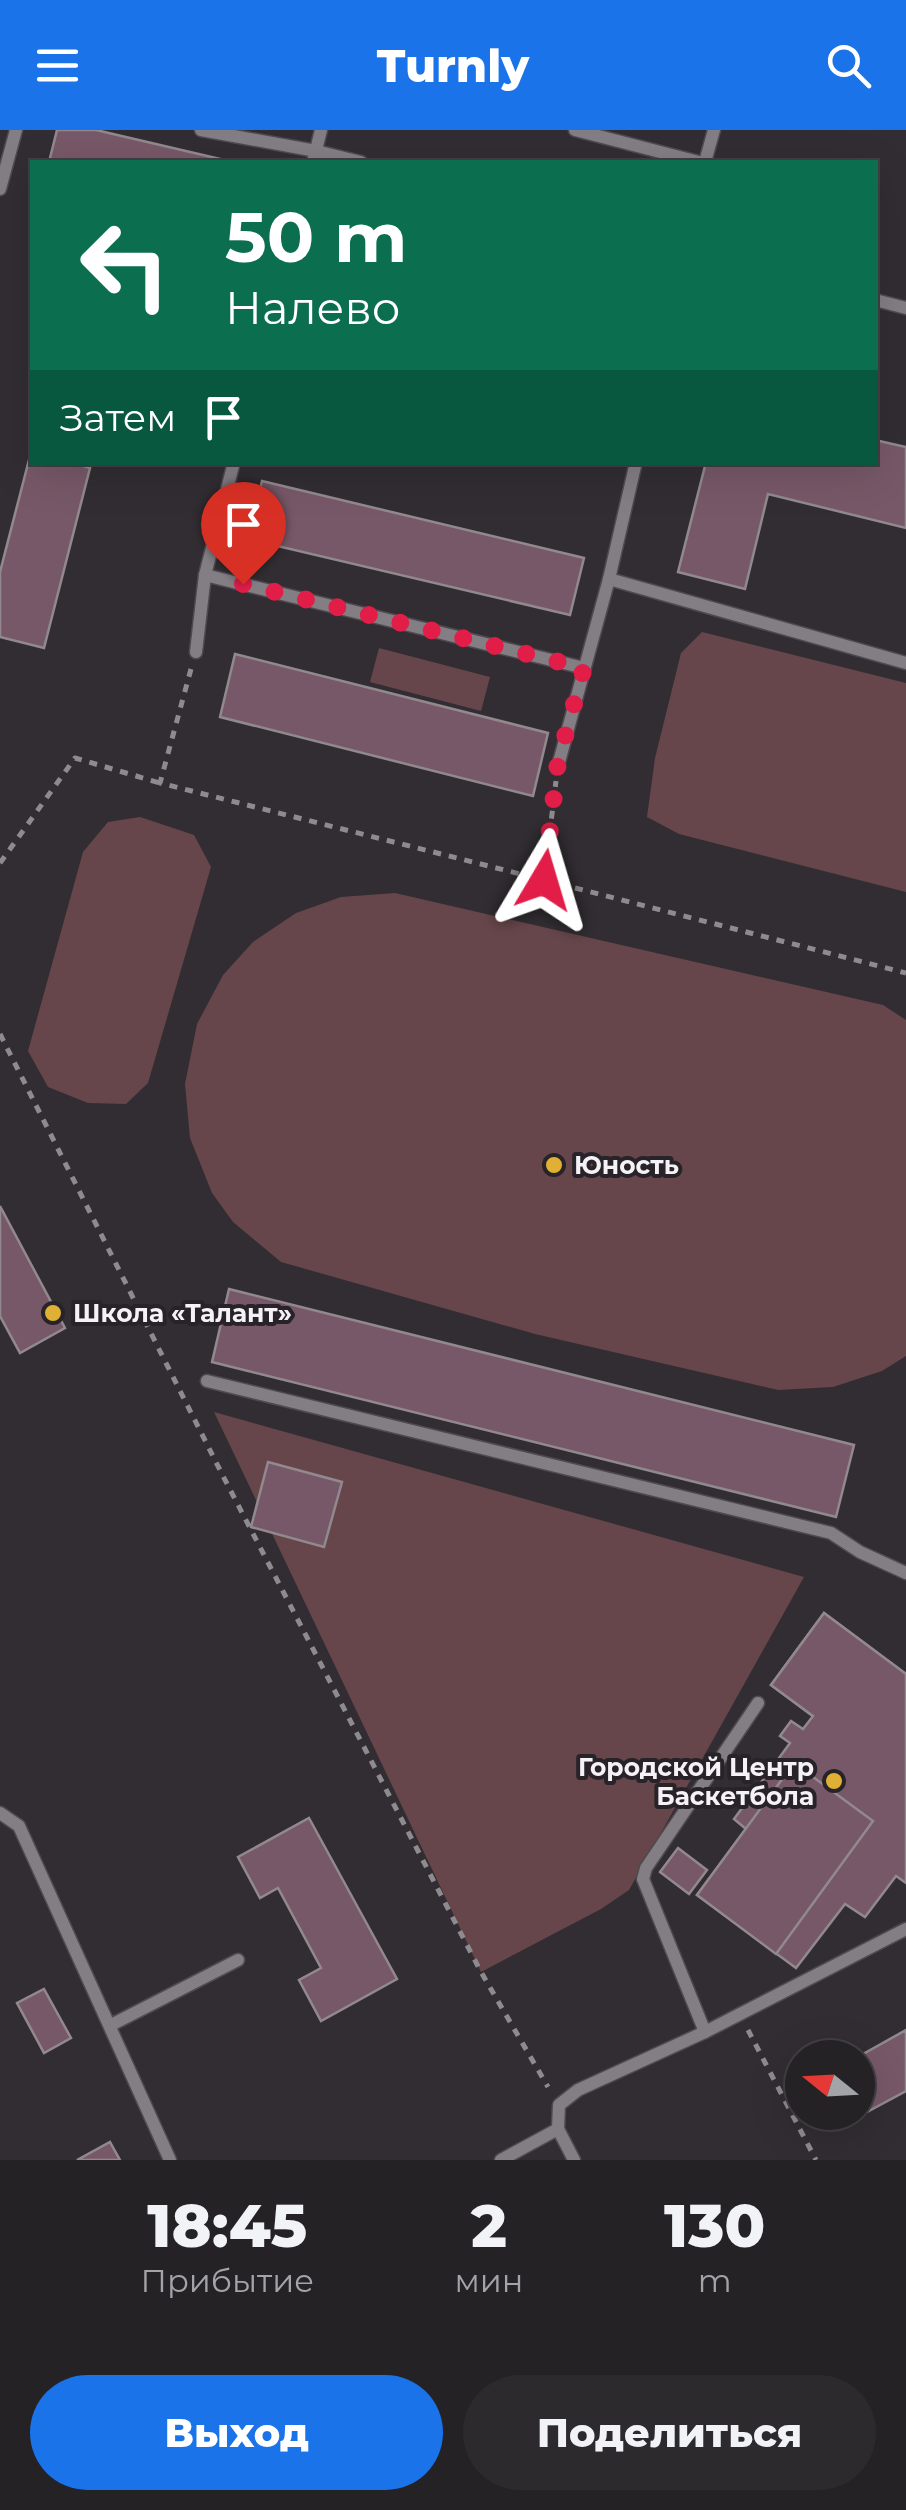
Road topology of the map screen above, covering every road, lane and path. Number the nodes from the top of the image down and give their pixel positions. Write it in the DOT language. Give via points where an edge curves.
graph roads {
  1 [pos="16,130"];
  2 [pos="202,130"];
  3 [pos="321,130"];
  4 [pos="575,130"];
  5 [pos="714,130"];
  6 [pos="315,157"];
  7 [pos="343,160"];
  8 [pos="694,160"];
  9 [pos="703,160"];
  10 [pos="0,189"];
  11 [pos="878,301"];
  12 [pos="906,308"];
  13 [pos="233,465"];
  14 [pos="635,465"];
  15 [pos="205,574"];
  16 [pos="610,580"];
  17 [pos="196,652"];
  18 [pos="906,663"];
  19 [pos="584,668"];
  20 [pos="558,762"];
  21 [pos="160,783"];
  22 [pos="0,863"];
  23 [pos="544,880"];
  24 [pos="906,973"];
  25 [pos="0,1034"];
  26 [pos="207,1381"];
  27 [pos="906,1573"];
  28 [pos="758,1703"];
  29 [pos="0,1814"];
  30 [pos="906,1929"];
  31 [pos="238,1960"];
  32 [pos="740,2014"];
  33 [pos="111,2024"];
  34 [pos="705,2032"];
  35 [pos="559,2105"];
  36 [pos="558,2129"];
  37 [pos="170,2160"];
  38 [pos="500,2160"];
  39 [pos="574,2160"];
  40 [pos="816,2160"];
  1 -- 10 [label="lane"];
  2 -- 6 [label="lane"];
  3 -- 6 [label="lane"];
  4 -- 8 [label="lane"];
  5 -- 9 [label="lane"];
  6 -- 7 [label="lane"];
  11 -- 12 [label="lane"];
  13 -- 15 [label="lane"];
  14 -- 16 [label="lane"];
  15 -- 17 [label="lane"];
  15 -- 19 [label="lane"];
  16 -- 18 [label="lane"];
  16 -- 19 [label="lane"];
  17 -- 21 [label="path"];
  19 -- 20 [label="lane"];
  20 -- 23 [label="path"];
  21 -- 22 [label="path" via="74,758"];
  21 -- 23 [label="path"];
  23 -- 24 [label="path"];
  25 -- 35 [label="path" via="481,1972"];
  26 -- 27 [label="lane" via="831,1533"];
  28 -- 34 [label="lane" via="644,1879"];
  29 -- 33 [label="lane" via="19,1826"];
  30 -- 32 [label="lane"];
  31 -- 33 [label="lane"];
  32 -- 34 [label="lane"];
  32 -- 40 [label="path"];
  33 -- 37 [label="lane"];
  34 -- 35 [label="lane"];
  35 -- 36 [label="lane"];
  36 -- 38 [label="lane"];
  36 -- 39 [label="lane"];
}
